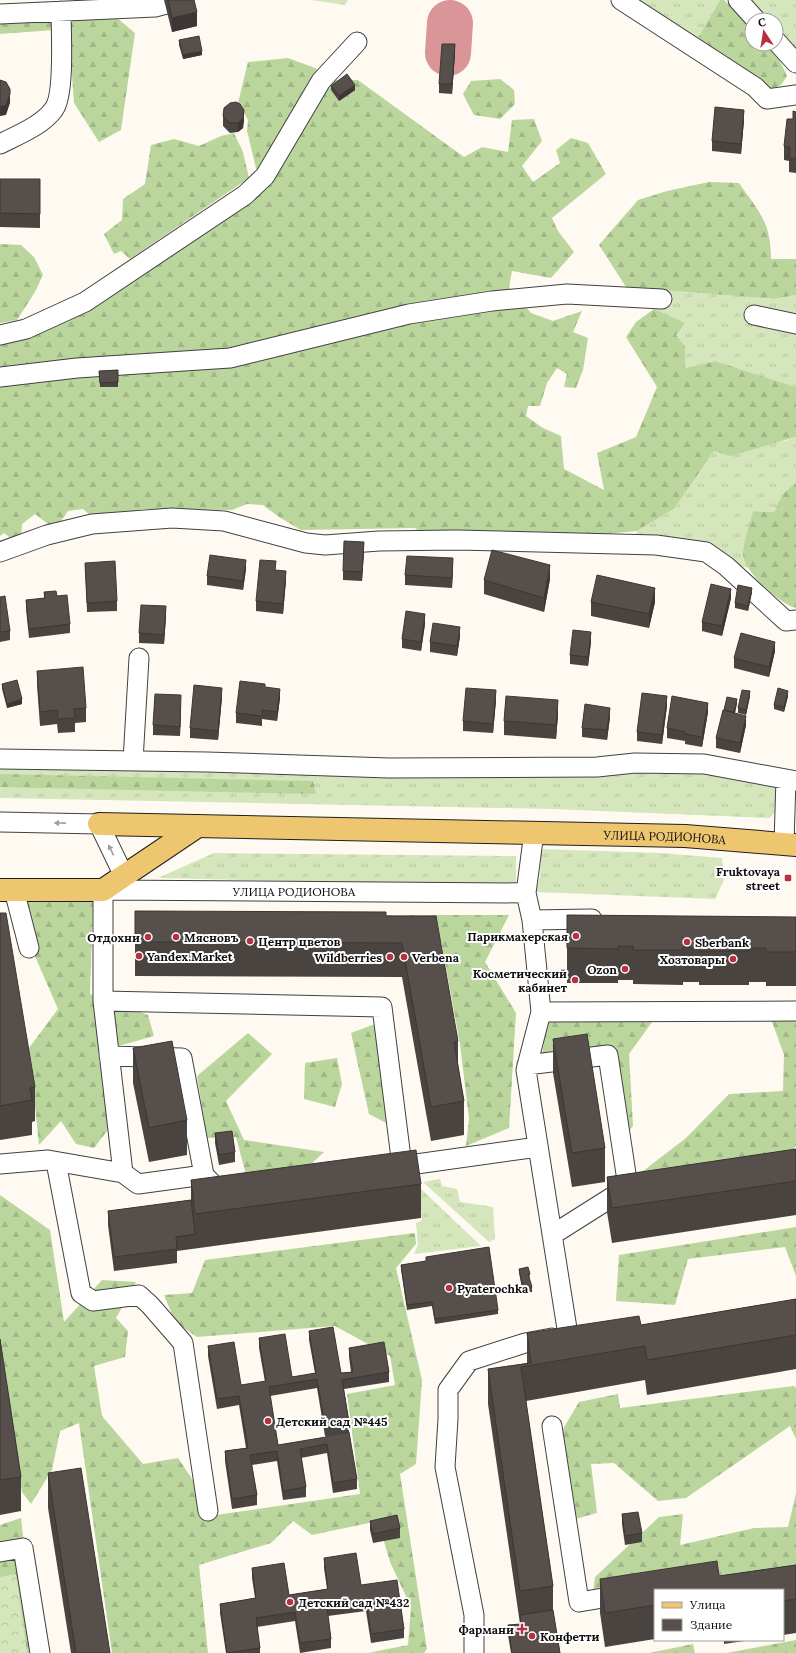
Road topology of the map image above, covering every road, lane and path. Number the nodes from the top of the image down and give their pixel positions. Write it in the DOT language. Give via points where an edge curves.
graph roads {
  1 [pos="181,0"];
  2 [pos="622,0"];
  3 [pos="738,0"];
  4 [pos="61,11"];
  5 [pos="749,12"];
  6 [pos="0,14"];
  7 [pos="357,42"];
  8 [pos="784,50"];
  9 [pos="796,63"];
  10 [pos="796,95"];
  11 [pos="0,144"];
  12 [pos="662,299"];
  13 [pos="754,315"];
  14 [pos="796,324"];
  15 [pos="0,335"];
  16 [pos="0,377"];
  17 [pos="0,552"];
  18 [pos="796,620"];
  19 [pos="139,658"];
  20 [pos="0,759"];
  21 [pos="133,761"];
  22 [pos="791,780"];
  23 [pos="0,822"];
  24 [pos="99,824"];
  25 [pos="198,826"];
  26 [pos="534,832"];
  27 [pos="790,844"];
  28 [pos="124,876"];
  29 [pos="7,890"];
  30 [pos="103,890"];
  31 [pos="526,893"];
  32 [pos="608,919"];
  33 [pos="532,920"];
  34 [pos="29,948"];
  35 [pos="103,1002"];
  36 [pos="541,1012"];
  37 [pos="796,1012"];
  38 [pos="109,1056"];
  39 [pos="527,1065"];
  40 [pos="538,1147"];
  41 [pos="56,1162"];
  42 [pos="0,1164"];
  43 [pos="123,1173"];
  44 [pos="204,1175"];
  45 [pos="658,1182"];
  46 [pos="628,1187"];
  47 [pos="242,1188"];
  48 [pos="552,1235"];
  49 [pos="552,1426"];
  50 [pos="208,1511"];
  51 [pos="0,1552"];
  52 [pos="647,1591"];
  53 [pos="472,1651"];
  54 [pos="40,1653"];
  1 -- 4 [label="street" via="155,7"];
  2 -- 10 [label="street" via="755,87 767,99"];
  3 -- 5 [label="street"];
  4 -- 6 [label="street"];
  4 -- 11 [label="street" via="61,88 55,108 34,127"];
  7 -- 15 [label="street" via="322,81 265,176 245,195 85,302 26,329"];
  8 -- 9 [label="street"];
  12 -- 16 [label="street" via="567,294 492,301 410,314 230,358 77,368"];
  13 -- 14 [label="street"];
  17 -- 18 [label="street" via="92,524 172,518 224,521 306,543 324,545 458,540 656,545 706,552 726,566 786,621"];
  19 -- 21 [label="street"];
  20 -- 21 [label="street"];
  21 -- 22 [label="street" via="389,768 704,764"];
  22 -- 27 [label="street"];
  24 -- 23 [label="street, УЛИЦА РОДИОНОВА, one-way"];
  24 -- 25 [label="main road, УЛИЦА РОДИОНОВА"];
  28 -- 24 [label="street, one-way"];
  25 -- 26 [label="main road, УЛИЦА РОДИОНОВА"];
  25 -- 28 [label="main road"];
  26 -- 27 [label="main road, УЛИЦА РОДИОНОВА" via="685,836"];
  26 -- 31 [label="street"];
  28 -- 30 [label="main road"];
  29 -- 30 [label="main road, УЛИЦА РОДИОНОВА"];
  29 -- 34 [label="street"];
  30 -- 31 [label="street, УЛИЦА РОДИОНОВА"];
  30 -- 35 [label="street"];
  31 -- 33 [label="street"];
  32 -- 33 [label="street"];
  33 -- 36 [label="street"];
  35 -- 38 [label="street"];
  35 -- 40 [label="street" via="382,1008 394,1167"];
  36 -- 37 [label="street"];
  36 -- 39 [label="street"];
  38 -- 43 [label="street"];
  38 -- 44 [label="street" via="182,1058"];
  39 -- 40 [label="street"];
  39 -- 46 [label="street" via="608,1056"];
  40 -- 48 [label="street"];
  41 -- 42 [label="street" via="48,1160"];
  41 -- 43 [label="street"];
  41 -- 50 [label="street" via="81,1293 93,1301 139,1295 183,1343"];
  43 -- 44 [label="street" via="138,1184"];
  44 -- 47 [label="street" via="219,1191"];
  45 -- 46 [label="street"];
  46 -- 48 [label="street"];
  48 -- 53 [label="street" via="575,1334 525,1343 469,1361 448,1390 445,1467 474,1614"];
  49 -- 52 [label="street" via="579,1602"];
  51 -- 54 [label="street" via="23,1548"];
}
